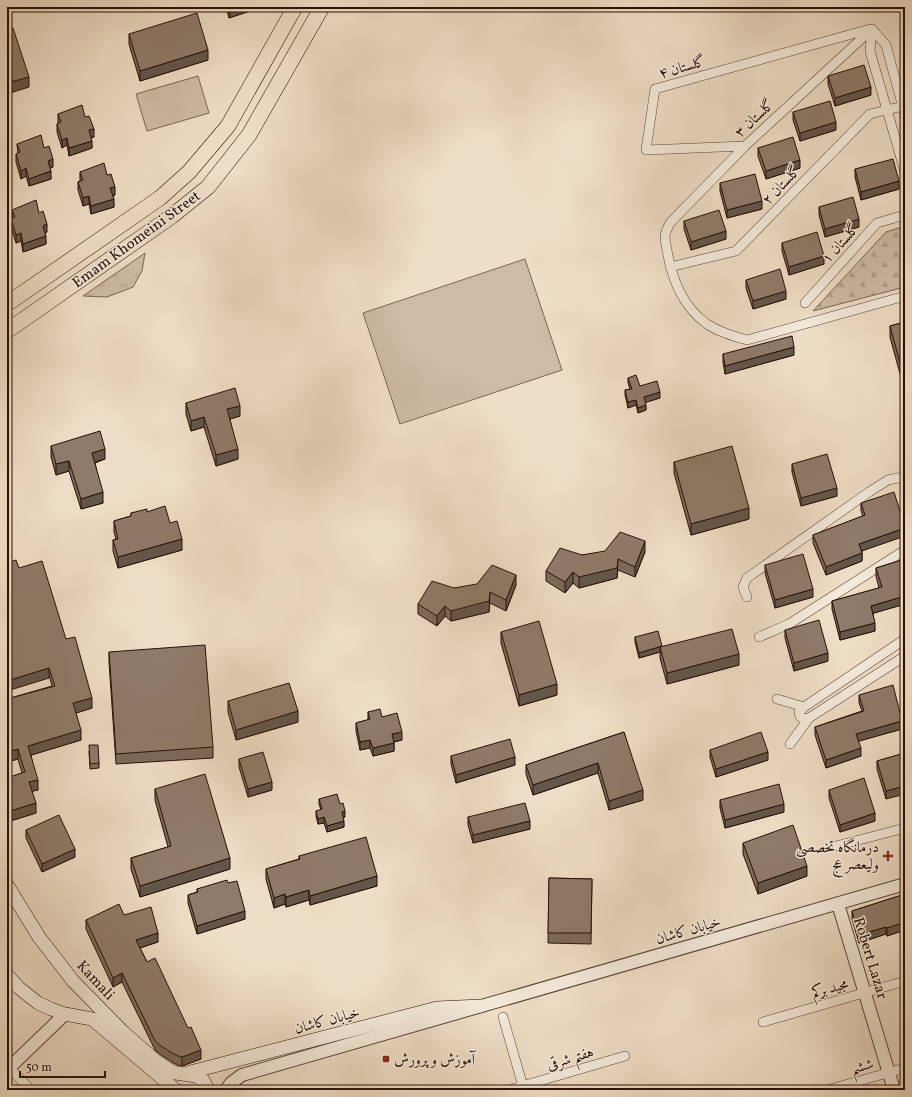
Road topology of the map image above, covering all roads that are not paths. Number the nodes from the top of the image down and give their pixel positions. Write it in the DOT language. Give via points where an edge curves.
graph roads {
  1 [pos="295,7"];
  2 [pos="322,7"];
  3 [pos="872,29"];
  4 [pos="887,110"];
  5 [pos="904,110"];
  6 [pos="745,146"];
  7 [pos="905,172"];
  8 [pos="160,198"];
  9 [pos="905,215"];
  10 [pos="172,216"];
  11 [pos="670,267"];
  12 [pos="905,296"];
  13 [pos="805,303"];
  14 [pos="7,304"];
  15 [pos="7,331"];
  16 [pos="905,478"];
  17 [pos="905,550"];
  18 [pos="747,597"];
  19 [pos="759,637"];
  20 [pos="905,639"];
  21 [pos="905,656"];
  22 [pos="777,699"];
  23 [pos="804,707"];
  24 [pos="809,718"];
  25 [pos="790,744"];
  26 [pos="905,828"];
  27 [pos="836,846"];
  28 [pos="905,884"];
  29 [pos="7,885"];
  30 [pos="838,904"];
  31 [pos="7,975"];
  32 [pos="905,982"];
  33 [pos="865,993"];
  34 [pos="480,1006"];
  35 [pos="65,1014"];
  36 [pos="503,1017"];
  37 [pos="763,1022"];
  38 [pos="625,1056"];
  39 [pos="905,1068"];
  40 [pos="8,1069"];
  41 [pos="889,1073"];
  42 [pos="183,1074"];
  43 [pos="523,1088"];
  44 [pos="31,1090"];
  45 [pos="176,1090"];
  46 [pos="207,1090"];
  47 [pos="226,1090"];
  48 [pos="510,1090"];
  49 [pos="827,1090"];
  50 [pos="894,1090"];
  1 -- 8 [label="main road, Emam Khomeini Street" via="228,126 189,172"];
  2 -- 10 [label="main road, Emam Khomeini Street" via="249,135 208,187"];
  3 -- 4 [label="street" via="870,51"];
  3 -- 5 [label="street" via="886,45"];
  3 -- 6 [label="street, گلستان ۳"];
  3 -- 6 [label="street, گلستان ۴" via="655,89 646,150"];
  4 -- 5 [label="street, گلستان ۲"];
  4 -- 7 [label="street"];
  4 -- 11 [label="street, گلستان ۲" via="870,114 736,251"];
  6 -- 11 [label="street, گلستان ۳" via="670,224 665,236"];
  8 -- 10 [label="main road" via="174,200 176,207"];
  8 -- 14 [label="main road, Emam Khomeini Street"];
  9 -- 13 [label="street, گلستان ۱" via="877,223"];
  10 -- 15 [label="main road, Emam Khomeini Street"];
  11 -- 12 [label="street" via="675,284 694,312 707,324 747,340"];
  16 -- 18 [label="street" via="888,480 869,492 747,578 743,587"];
  17 -- 19 [label="street" via="789,624"];
  20 -- 23 [label="street"];
  21 -- 24 [label="street"];
  22 -- 23 [label="street"];
  23 -- 24 [label="street" via="799,712 800,716 803,719"];
  24 -- 25 [label="street"];
  26 -- 27 [label="street"];
  28 -- 30 [label="street, خیابان کاشان"];
  29 -- 42 [label="main road, Kamali" via="39,937 73,981 140,1048 168,1069"];
  30 -- 33 [label="street, Robert Lazar"];
  30 -- 34 [label="street, خیابان کاشان"];
  31 -- 35 [label="main road, Kamali" via="38,1003"];
  32 -- 33 [label="street, مجید برکم"];
  33 -- 37 [label="street, مجید برکم"];
  33 -- 41 [label="street, Robert Lazar"];
  34 -- 42 [label="main road, خیابان کاشان" via="437,1008"];
  34 -- 47 [label="street, خیابان کاشان" via="242,1075"];
  35 -- 40 [label="street"];
  35 -- 45 [label="main road, Kamali" via="92,1019"];
  36 -- 43 [label="street"];
  38 -- 43 [label="street, هفتم شرقی"];
  39 -- 41 [label="street, ششم"];
  40 -- 44 [label="street"];
  41 -- 49 [label="street, ششم"];
  41 -- 50 [label="street, Robert Lazar"];
  42 -- 46 [label="main road, Kamali" via="203,1080"];
  43 -- 48 [label="street, هفتم شرقی"];
}
